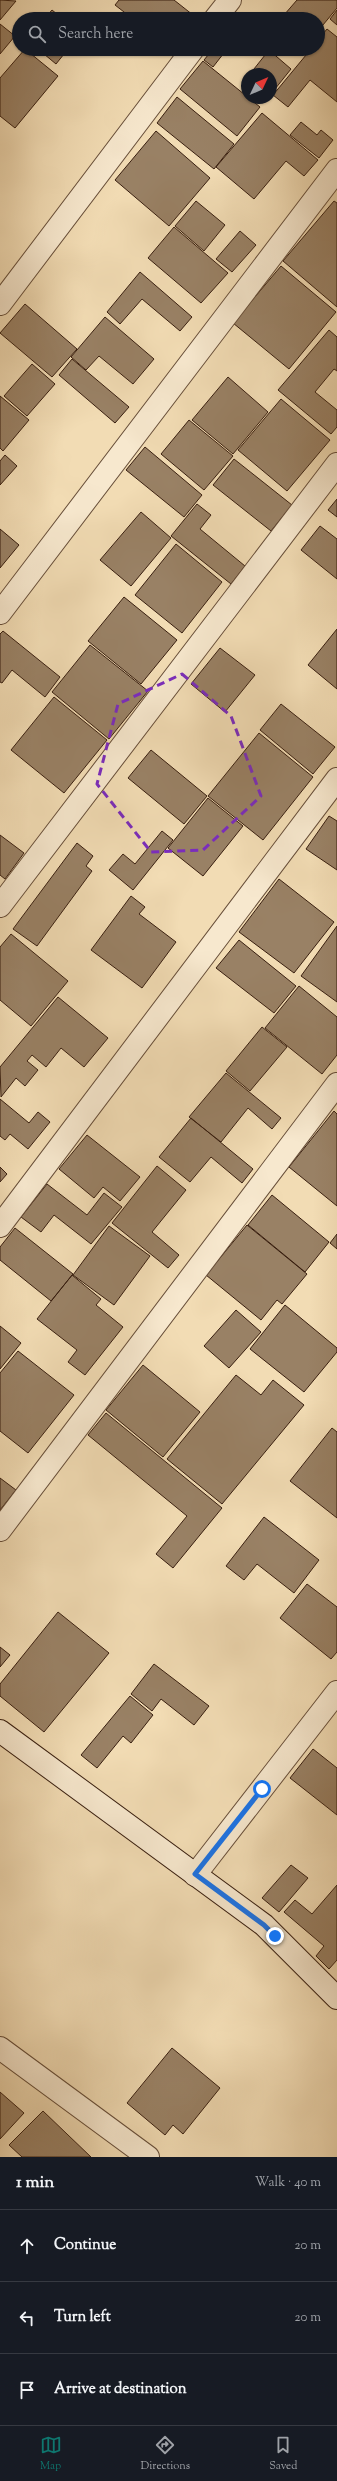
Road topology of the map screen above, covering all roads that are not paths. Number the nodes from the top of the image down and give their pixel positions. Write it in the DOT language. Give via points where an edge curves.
graph roads {
  1 [pos="230,0"];
  2 [pos="221,12"];
  3 [pos="187,56"];
  4 [pos="337,170"];
  5 [pos="0,304"];
  6 [pos="337,464"];
  7 [pos="0,613"];
  8 [pos="337,779"];
  9 [pos="0,906"];
  10 [pos="337,1084"];
  11 [pos="0,1226"];
  12 [pos="0,1530"];
  13 [pos="337,1692"];
  14 [pos="0,1731"];
  15 [pos="195,1874"];
  16 [pos="337,1998"];
  17 [pos="0,2048"];
  18 [pos="148,2157"];
  1 -- 2 [label="street"];
  3 -- 5 [label="street"];
  4 -- 7 [label="street"];
  6 -- 9 [label="street"];
  8 -- 11 [label="street"];
  10 -- 12 [label="street"];
  13 -- 15 [label="street"];
  14 -- 15 [label="street"];
  15 -- 16 [label="street" via="264,1925"];
  17 -- 18 [label="street"];
}
